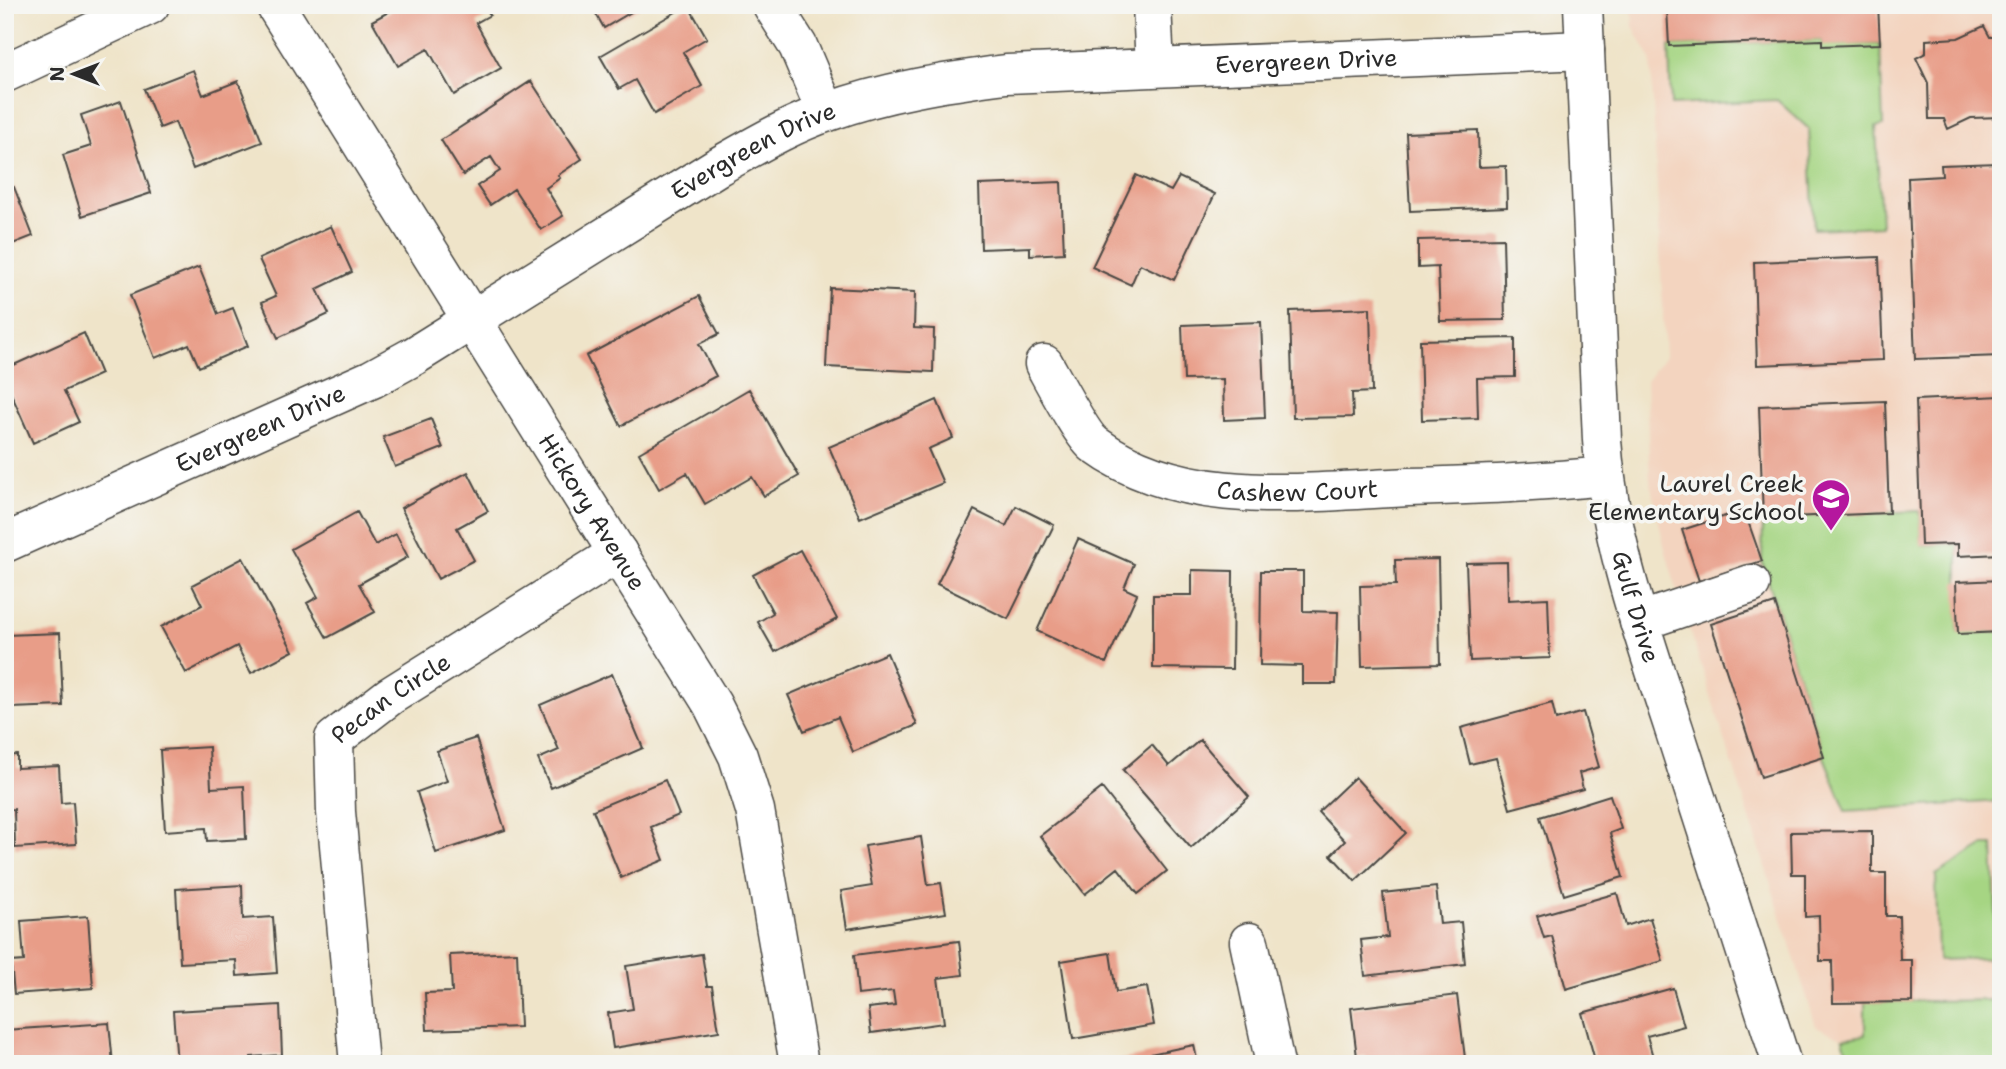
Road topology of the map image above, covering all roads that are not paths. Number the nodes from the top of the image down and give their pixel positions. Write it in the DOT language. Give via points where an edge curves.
graph roads {
  1 [pos="150,5"];
  2 [pos="275,5"];
  3 [pos="772,5"];
  4 [pos="1152,5"];
  5 [pos="1583,5"];
  6 [pos="1585,50"];
  7 [pos="1155,67"];
  8 [pos="5,73"];
  9 [pos="826,112"];
  10 [pos="471,320"];
  11 [pos="1044,364"];
  12 [pos="1604,476"];
  13 [pos="5,543"];
  14 [pos="618,553"];
  15 [pos="1751,584"];
  16 [pos="1639,622"];
  17 [pos="1249,942"];
  18 [pos="359,1064"];
  19 [pos="799,1064"];
  20 [pos="1275,1064"];
  21 [pos="1782,1064"];
  1 -- 8 [label="street"];
  2 -- 10 [label="street, Hickory Avenue"];
  3 -- 9 [label="street" via="798,46"];
  4 -- 7 [label="street"];
  5 -- 6 [label="street, Gulf Drive"];
  6 -- 7 [label="street, Evergreen Drive"];
  6 -- 12 [label="street, Gulf Drive"];
  7 -- 9 [label="street, Evergreen Drive" via="941,82"];
  9 -- 10 [label="street, Evergreen Drive" via="717,167"];
  10 -- 13 [label="street, Evergreen Drive" via="372,379"];
  10 -- 14 [label="street, Hickory Avenue"];
  11 -- 12 [label="street, Cashew Court" via="1092,443 1136,469 1183,484 1258,494"];
  12 -- 16 [label="street, Gulf Drive"];
  14 -- 18 [label="street, Pecan Circle" via="390,696 334,739 335,812"];
  14 -- 19 [label="street, Hickory Avenue" via="712,704 738,756 755,810"];
  15 -- 16 [label="street"];
  16 -- 21 [label="street, Gulf Drive"];
  17 -- 20 [label="street"];
}
